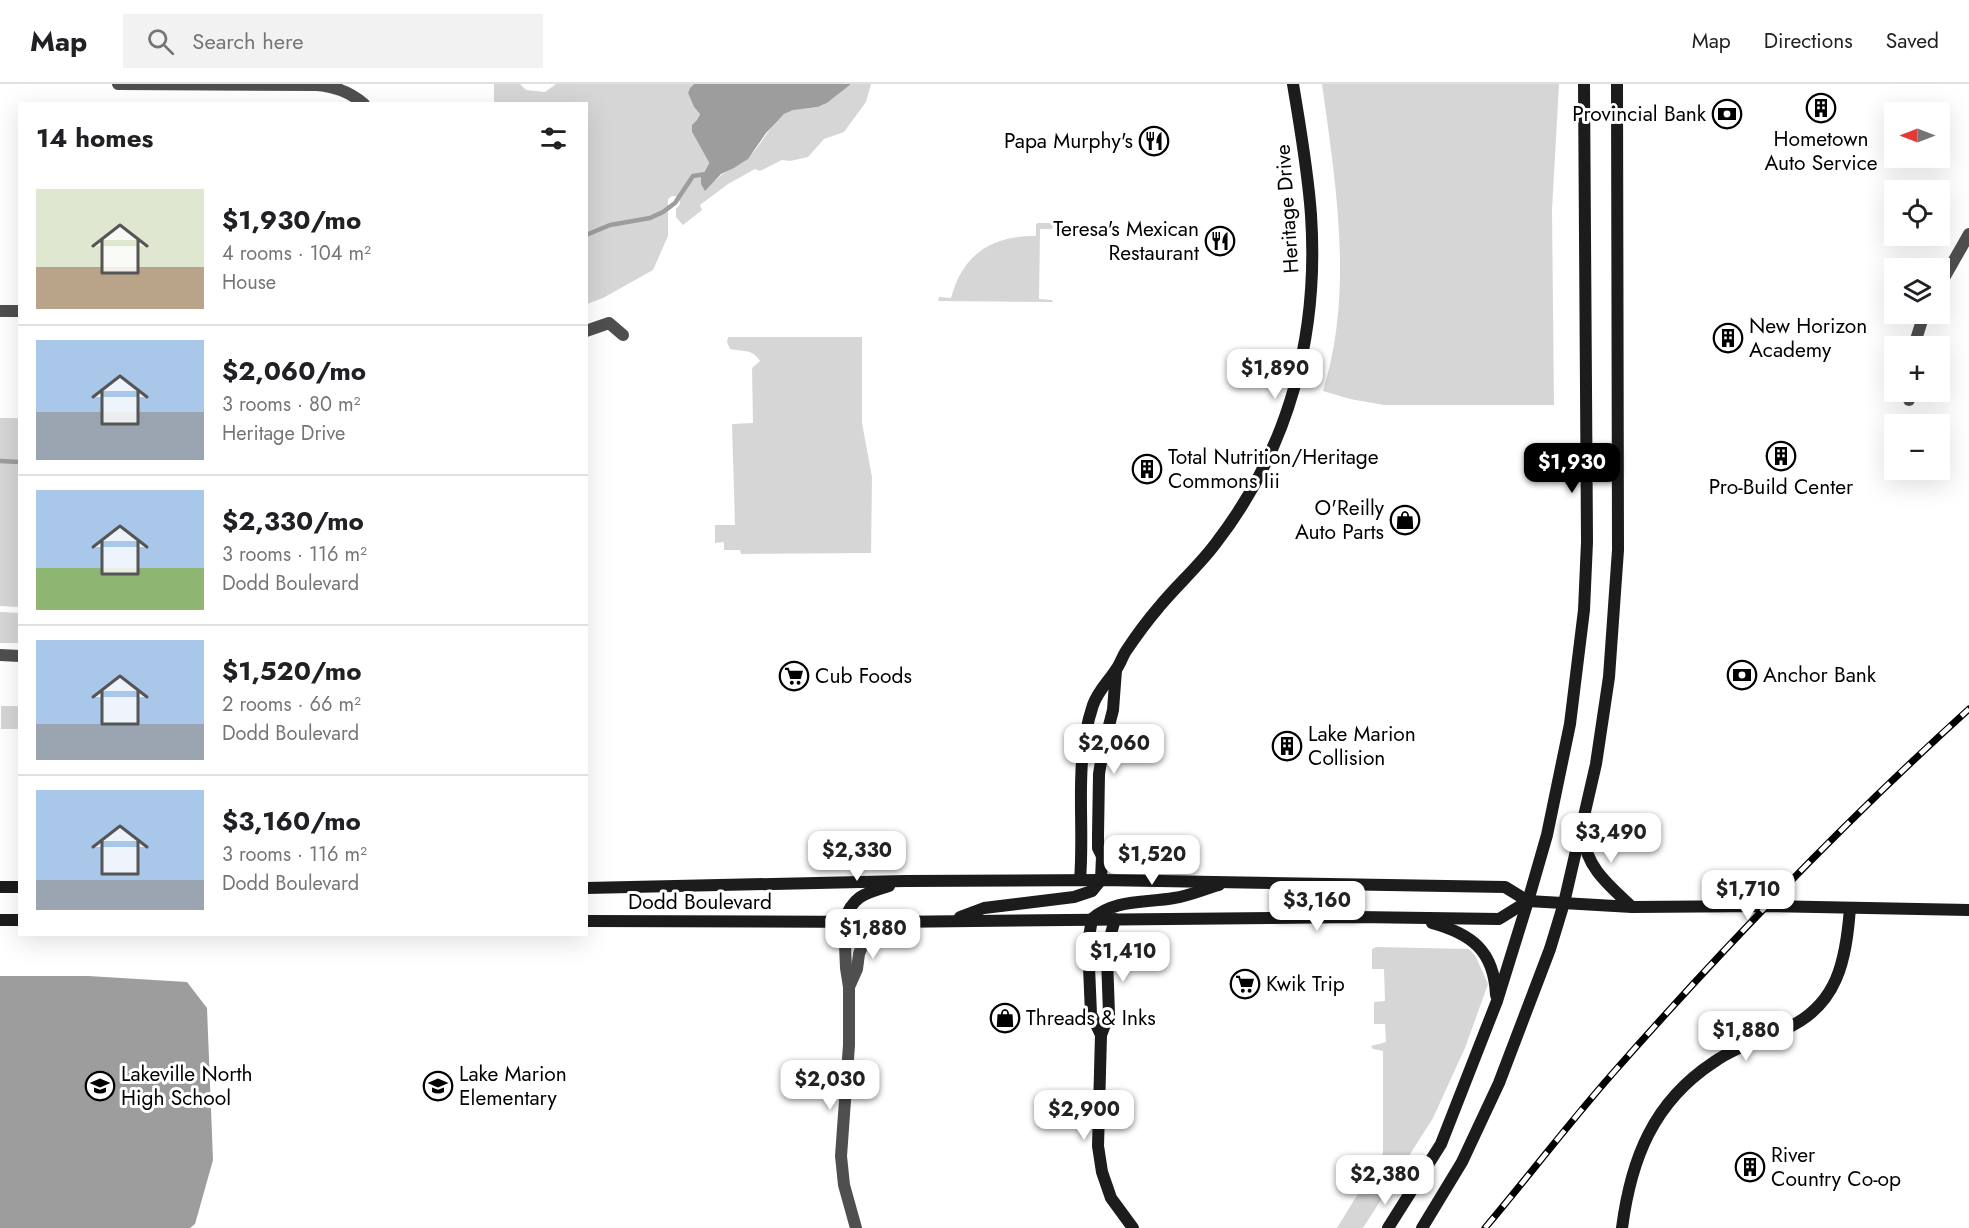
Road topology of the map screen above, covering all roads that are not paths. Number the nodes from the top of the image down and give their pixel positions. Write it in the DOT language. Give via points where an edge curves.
graph roads {
  1 [pos="118,84"];
  2 [pos="1293,84"];
  3 [pos="1584,84"];
  4 [pos="1617,84"];
  5 [pos="362,102"];
  6 [pos="1969,234"];
  7 [pos="1950,267"];
  8 [pos="0,311"];
  9 [pos="18,311"];
  10 [pos="588,330"];
  11 [pos="623,336"];
  12 [pos="0,656"];
  13 [pos="18,656"];
  14 [pos="1116,670"];
  15 [pos="1584,823"];
  16 [pos="1080,880"];
  17 [pos="1101,880"];
  18 [pos="905,881"];
  19 [pos="1229,882"];
  20 [pos="0,887"];
  21 [pos="18,887"];
  22 [pos="588,888"];
  23 [pos="1528,901"];
  24 [pos="1564,903"];
  25 [pos="1632,907"];
  26 [pos="1850,908"];
  27 [pos="1969,910"];
  28 [pos="1414,918"];
  29 [pos="1092,919"];
  30 [pos="1115,919"];
  31 [pos="0,920"];
  32 [pos="18,920"];
  33 [pos="588,921"];
  34 [pos="943,921"];
  35 [pos="844,922"];
  36 [pos="886,922"];
  37 [pos="849,987"];
  38 [pos="1497,1001"];
  39 [pos="1101,1035"];
  40 [pos="856,1228"];
  41 [pos="1133,1228"];
  42 [pos="1388,1228"];
  43 [pos="1422,1228"];
  44 [pos="1622,1228"];
  1 -- 5 [label="street" via="316,85 338,88"];
  2 -- 14 [label="main road, Heritage Drive" via="1311,211 1313,255 1308,327 1294,392 1272,450 1238,512 1210,551 1147,622"];
  3 -- 23 [label="main road" via="1584,610 1564,758"];
  4 -- 15 [label="main road" via="1618,550 1609,677"];
  6 -- 7 [label="street"];
  8 -- 9 [label="street"];
  10 -- 11 [label="street" via="609,323"];
  12 -- 13 [label="street"];
  14 -- 16 [label="main road, Heritage Drive" via="1098,691 1085,735 1080,781"];
  14 -- 17 [label="main road, Heritage Drive" via="1113,710 1099,774"];
  15 -- 24 [label="main road"];
  15 -- 25 [label="main road" via="1586,853 1591,863"];
  16 -- 17 [label="main road, Dodd Boulevard"];
  16 -- 18 [label="main road, Dodd Boulevard"];
  17 -- 19 [label="main road, Dodd Boulevard"];
  17 -- 34 [label="main road" via="1092,891 1074,897 984,908"];
  18 -- 22 [label="main road, Dodd Boulevard"];
  18 -- 35 [label="main road" via="857,899 848,908"];
  19 -- 23 [label="main road, Dodd Boulevard" via="1505,887"];
  19 -- 29 [label="main road" via="1176,898 1114,906"];
  20 -- 21 [label="main road"];
  23 -- 24 [label="main road, Dodd Boulevard"];
  23 -- 28 [label="main road, Dodd Boulevard" via="1499,919"];
  23 -- 38 [label="main road"];
  24 -- 25 [label="main road, Dodd Boulevard"];
  24 -- 43 [label="main road" via="1499,1083 1462,1162"];
  25 -- 26 [label="main road, Dodd Boulevard"];
  26 -- 27 [label="main road, Dodd Boulevard"];
  26 -- 44 [label="main road" via="1845,957 1821,1003 1806,1018 1786,1029 1715,1061 1690,1079 1656,1119 1635,1166"];
  28 -- 30 [label="main road, Dodd Boulevard"];
  28 -- 38 [label="main road" via="1455,930 1473,940 1484,951 1491,968"];
  29 -- 30 [label="main road, Dodd Boulevard"];
  29 -- 34 [label="main road, Dodd Boulevard"];
  29 -- 39 [label="main road" via="1088,943 1091,1014"];
  30 -- 39 [label="main road" via="1107,958 1109,1014"];
  31 -- 32 [label="main road"];
  33 -- 35 [label="main road, Dodd Boulevard"];
  34 -- 36 [label="main road, Dodd Boulevard"];
  35 -- 36 [label="main road, Dodd Boulevard"];
  35 -- 37 [label="street"];
  36 -- 37 [label="street" via="866,936"];
  37 -- 40 [label="street" via="849,1056 841,1156"];
  38 -- 42 [label="main road" via="1441,1144"];
  39 -- 41 [label="main road" via="1098,1146 1102,1172 1111,1198"];
}
